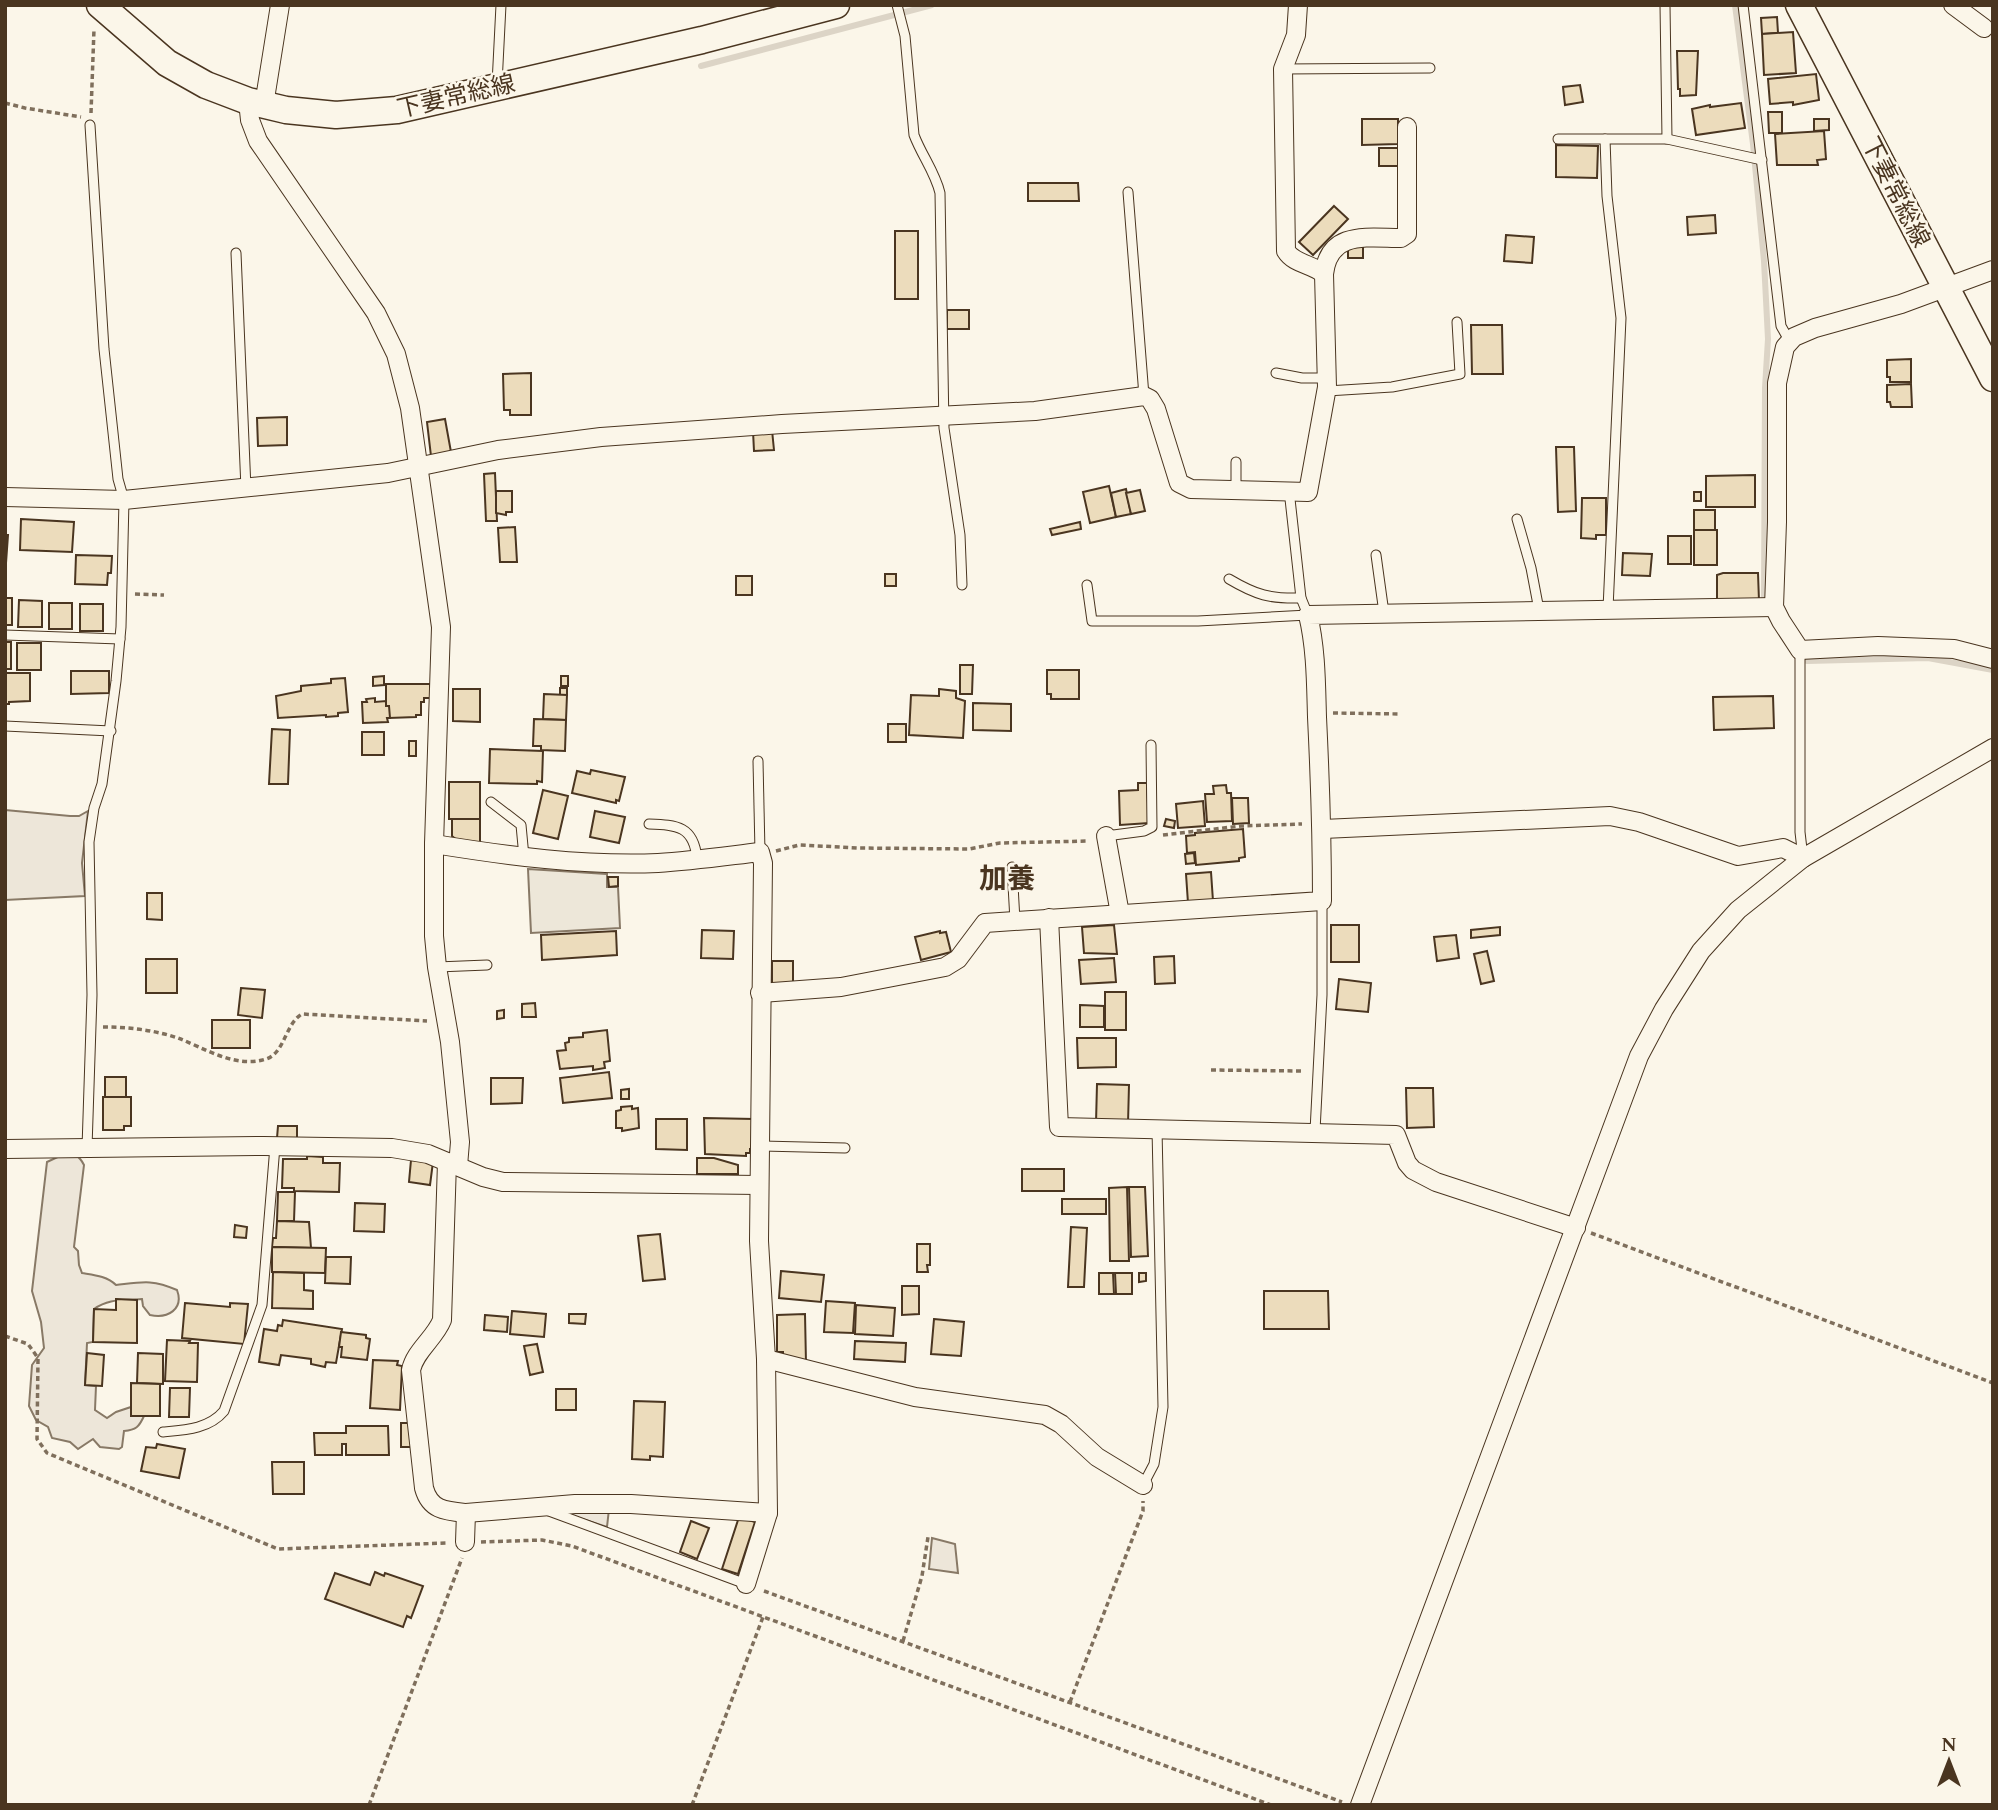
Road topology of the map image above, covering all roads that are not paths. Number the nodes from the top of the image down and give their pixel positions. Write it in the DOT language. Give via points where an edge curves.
graph roads {
  1 [pos="280,5"];
  2 [pos="501,5"];
  3 [pos="836,5"];
  4 [pos="897,5"];
  5 [pos="1298,5"];
  6 [pos="1665,5"];
  7 [pos="1743,5"];
  8 [pos="1799,5"];
  9 [pos="1953,5"];
  10 [pos="97,13"];
  11 [pos="1984,28"];
  12 [pos="1430,68"];
  13 [pos="1283,69"];
  14 [pos="497,87"];
  15 [pos="256,103"];
  16 [pos="90,125"];
  17 [pos="1407,127"];
  18 [pos="1558,139"];
  19 [pos="1605,139"];
  20 [pos="1667,139"];
  21 [pos="1757,158"];
  22 [pos="1128,192"];
  23 [pos="236,253"];
  24 [pos="1993,270"];
  25 [pos="1324,274"];
  26 [pos="1946,288"];
  27 [pos="1457,322"];
  28 [pos="1790,342"];
  29 [pos="1276,373"];
  30 [pos="1993,378"];
  31 [pos="1327,384"];
  32 [pos="1144,396"];
  33 [pos="944,414"];
  34 [pos="1236,462"];
  35 [pos="420,467"];
  36 [pos="246,489"];
  37 [pos="1236,490"];
  38 [pos="1289,490"];
  39 [pos="5,497"];
  40 [pos="124,500"];
  41 [pos="1517,519"];
  42 [pos="1376,555"];
  43 [pos="1229,579"];
  44 [pos="962,585"];
  45 [pos="1087,585"];
  46 [pos="1304,606"];
  47 [pos="1774,607"];
  48 [pos="1608,609"];
  49 [pos="1539,610"];
  50 [pos="1384,613"];
  51 [pos="5,635"];
  52 [pos="120,639"];
  53 [pos="1800,650"];
  54 [pos="1993,659"];
  55 [pos="5,726"];
  56 [pos="111,731"];
  57 [pos="1151,746"];
  58 [pos="1993,748"];
  59 [pos="758,761"];
  60 [pos="491,802"];
  61 [pos="649,824"];
  62 [pos="1323,829"];
  63 [pos="1106,836"];
  64 [pos="434,844"];
  65 [pos="761,855"];
  66 [pos="524,857"];
  67 [pos="1803,858"];
  68 [pos="696,859"];
  69 [pos="1012,867"];
  70 [pos="1322,901"];
  71 [pos="1120,914"];
  72 [pos="1049,918"];
  73 [pos="1016,921"];
  74 [pos="487,965"];
  75 [pos="437,967"];
  76 [pos="761,993"];
  77 [pos="1157,1129"];
  78 [pos="1315,1131"];
  79 [pos="275,1146"];
  80 [pos="760,1146"];
  81 [pos="87,1148"];
  82 [pos="845,1148"];
  83 [pos="5,1149"];
  84 [pos="453,1164"];
  85 [pos="759,1185"];
  86 [pos="1576,1228"];
  87 [pos="766,1359"];
  88 [pos="163,1432"];
  89 [pos="1143,1485"];
  90 [pos="534,1507"];
  91 [pos="466,1513"];
  92 [pos="768,1513"];
  93 [pos="465,1542"];
  94 [pos="746,1584"];
  95 [pos="1360,1805"];
  1 -- 15 [label="street"];
  2 -- 14 [label="lane"];
  3 -- 14 [label="main road, 下妻常総線"];
  4 -- 33 [label="lane" via="914,135 940,193"];
  5 -- 13 [label="street" via="1296,35"];
  6 -- 20 [label="lane"];
  7 -- 21 [label="lane"];
  8 -- 26 [label="main road, 下妻常総線"];
  9 -- 11 [label="street"];
  10 -- 15 [label="main road, 下妻常総線" via="167,63 206,85"];
  12 -- 13 [label="lane"];
  13 -- 25 [label="street" via="1286,251 1291,259"];
  14 -- 15 [label="main road, 下妻常総線" via="354,115 310,114"];
  15 -- 35 [label="street" via="250,120 258,141 376,313 396,354"];
  16 -- 40 [label="lane" via="104,349"];
  17 -- 25 [label="street" via="1407,234 1343,243 1326,259"];
  18 -- 19 [label="lane"];
  19 -- 20 [label="lane"];
  19 -- 48 [label="lane" via="1621,318"];
  20 -- 21 [label="lane"];
  21 -- 28 [label="lane" via="1781,326"];
  22 -- 32 [label="lane"];
  23 -- 36 [label="lane"];
  24 -- 26 [label="street"];
  25 -- 31 [label="street"];
  26 -- 28 [label="street" via="1815,328"];
  26 -- 30 [label="main road, 下妻常総線"];
  27 -- 31 [label="lane" via="1460,374 1392,387"];
  28 -- 47 [label="street" via="1780,361 1777,383"];
  29 -- 31 [label="lane"];
  31 -- 38 [label="street" via="1308,492"];
  32 -- 33 [label="street" via="1035,411"];
  32 -- 37 [label="street" via="1156,409 1179,483 1191,489"];
  33 -- 35 [label="street" via="601,437 498,450"];
  33 -- 44 [label="lane"];
  34 -- 37 [label="lane"];
  35 -- 36 [label="street"];
  35 -- 64 [label="street" via="441,627"];
  36 -- 40 [label="street"];
  37 -- 38 [label="street"];
  38 -- 46 [label="lane"];
  39 -- 40 [label="street"];
  40 -- 52 [label="lane"];
  41 -- 49 [label="lane"];
  42 -- 50 [label="lane"];
  43 -- 46 [label="lane" via="1251,592"];
  45 -- 46 [label="lane" via="1092,621 1198,621"];
  46 -- 50 [label="street"];
  46 -- 62 [label="street" via="1312,629"];
  47 -- 48 [label="street"];
  47 -- 53 [label="street"];
  48 -- 49 [label="street"];
  49 -- 50 [label="street"];
  51 -- 52 [label="lane"];
  52 -- 56 [label="lane"];
  53 -- 54 [label="street" via="1954,649"];
  53 -- 67 [label="lane"];
  55 -- 56 [label="lane"];
  56 -- 81 [label="lane" via="89,842"];
  57 -- 63 [label="lane" via="1152,827"];
  58 -- 67 [label="street"];
  59 -- 65 [label="lane"];
  60 -- 66 [label="lane" via="521,825"];
  61 -- 68 [label="lane" via="673,825 687,832"];
  62 -- 67 [label="street" via="1611,816 1738,856 1783,848"];
  62 -- 70 [label="street"];
  63 -- 71 [label="street"];
  64 -- 66 [label="street"];
  64 -- 75 [label="street"];
  65 -- 68 [label="street"];
  65 -- 76 [label="street"];
  66 -- 68 [label="street" via="621,863"];
  67 -- 86 [label="street" via="1738,910 1702,951 1664,1009 1639,1056"];
  69 -- 73 [label="lane"];
  70 -- 71 [label="street"];
  70 -- 78 [label="lane"];
  71 -- 72 [label="street"];
  72 -- 73 [label="street"];
  72 -- 77 [label="street" via="1059,1127"];
  73 -- 76 [label="street" via="985,923 958,959 945,967 841,988"];
  74 -- 75 [label="lane"];
  75 -- 84 [label="street" via="460,1142"];
  76 -- 80 [label="street"];
  77 -- 78 [label="street"];
  77 -- 89 [label="lane" via="1163,1408 1154,1464"];
  78 -- 86 [label="street" via="1396,1135 1407,1163 1436,1182"];
  79 -- 81 [label="street"];
  79 -- 84 [label="street" via="410,1150"];
  79 -- 88 [label="lane" via="262,1305 224,1411 217,1420"];
  80 -- 82 [label="lane"];
  80 -- 85 [label="street"];
  81 -- 83 [label="street"];
  84 -- 85 [label="street" via="503,1182"];
  84 -- 91 [label="street" via="442,1320 437,1333 413,1360 411,1370 427,1498 439,1509"];
  85 -- 87 [label="street"];
  86 -- 95 [label="street"];
  87 -- 89 [label="street" via="915,1397 1045,1415 1097,1457"];
  87 -- 92 [label="street"];
  90 -- 91 [label="street"];
  90 -- 92 [label="street" via="631,1504"];
  90 -- 94 [label="lane"];
  91 -- 93 [label="street"];
  92 -- 94 [label="street"];
}
